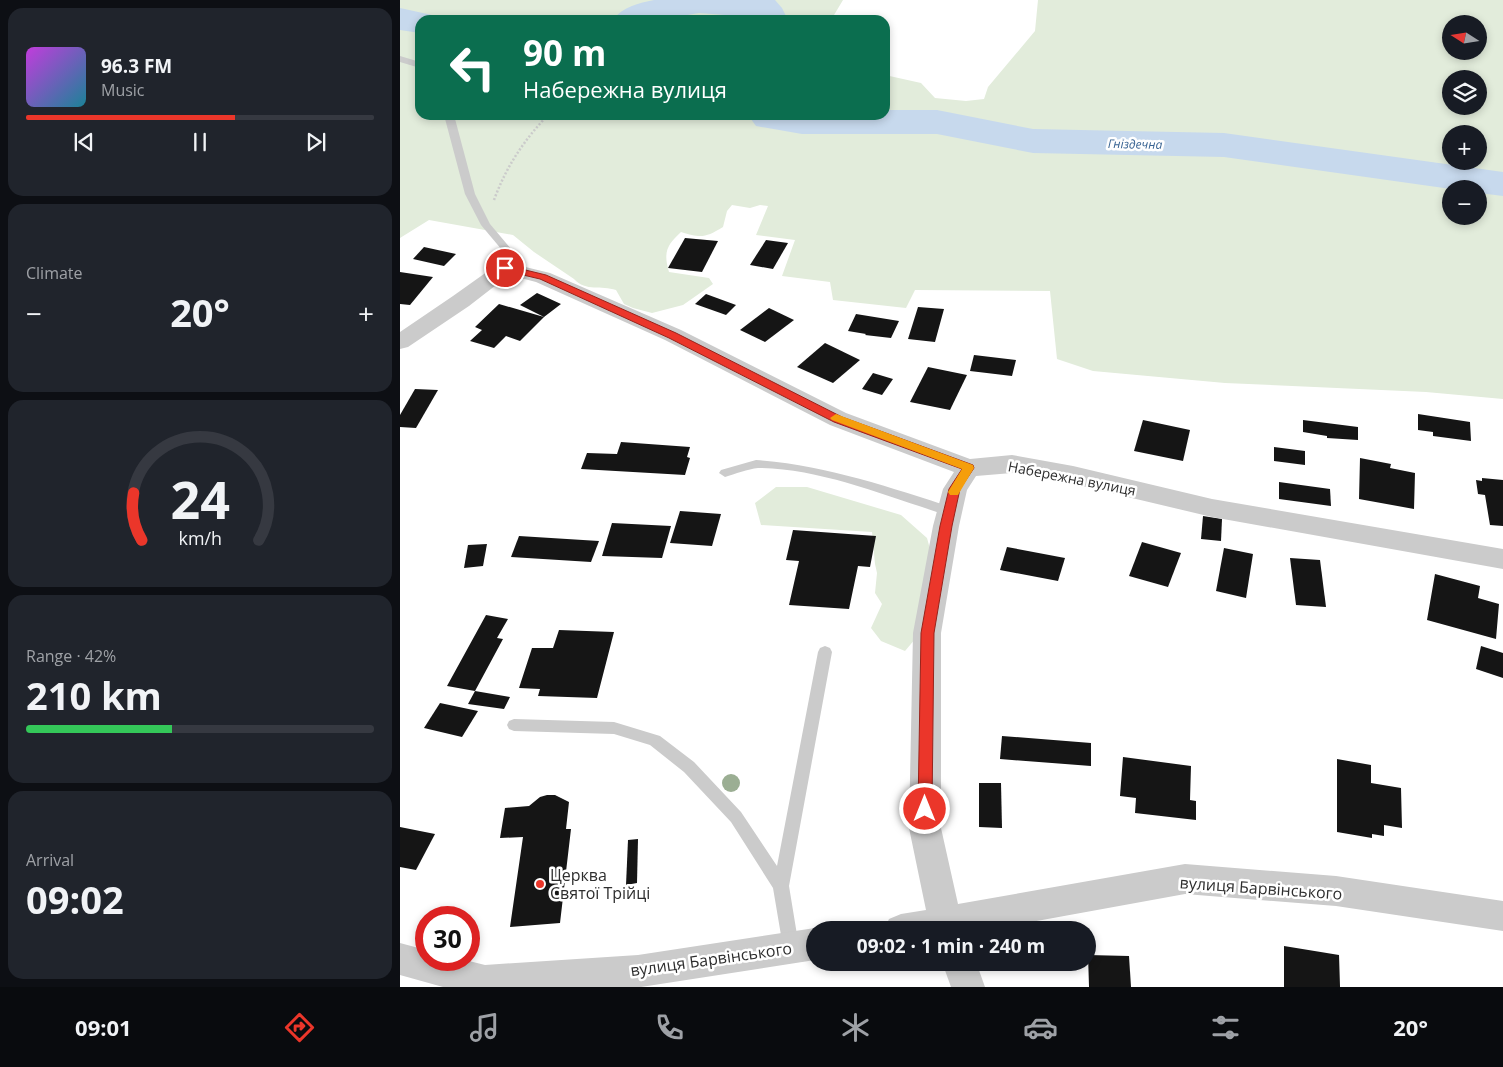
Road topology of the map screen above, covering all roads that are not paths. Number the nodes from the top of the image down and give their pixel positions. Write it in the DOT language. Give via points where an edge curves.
graph roads {
  1 [pos="400,59"];
  2 [pos="415,62"];
  3 [pos="450,120"];
  4 [pos="505,268"];
  5 [pos="400,342"];
  6 [pos="969,468"];
  7 [pos="725,473"];
  8 [pos="950,511"];
  9 [pos="1503,559"];
  10 [pos="825,652"];
  11 [pos="514,725"];
  12 [pos="782,886"];
  13 [pos="1503,916"];
  14 [pos="945,921"];
  15 [pos="971,921"];
  16 [pos="803,946"];
  17 [pos="400,958"];
  18 [pos="962,971"];
  19 [pos="968,987"];
  1 -- 2 [label="lane"];
  3 -- 4 [label="lane" via="470,194 486,225 508,250"];
  4 -- 5 [label="street"];
  4 -- 6 [label="street, Набережна вулиця" via="543,277 673,335 838,419"];
  6 -- 8 [label="street" via="955,489"];
  6 -- 9 [label="street, Набережна вулиця" via="1012,464 1212,508"];
  7 -- 8 [label="lane" via="756,464 793,467 855,481"];
  8 -- 14 [label="street" via="927,633 925,723 925,828"];
  10 -- 12 [label="lane"];
  11 -- 12 [label="lane" via="614,728 655,740 689,767 736,817"];
  12 -- 16 [label="lane"];
  13 -- 15 [label="street, вулиця Барвінського" via="1336,891 1185,879"];
  16 -- 17 [label="street, вулиця Барвінського" via="638,971 485,982"];
  18 -- 19 [label="street"];
}
